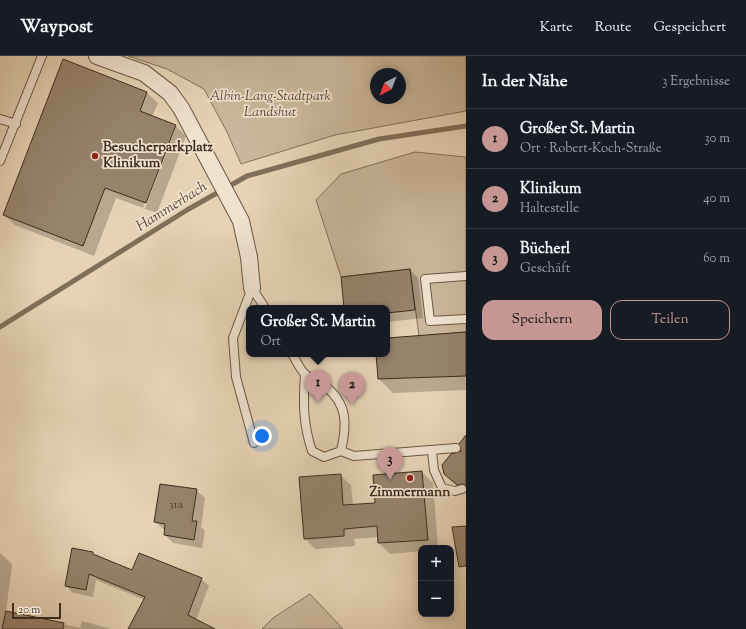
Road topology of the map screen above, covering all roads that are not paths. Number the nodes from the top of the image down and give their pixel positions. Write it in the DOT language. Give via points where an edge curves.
graph roads {
  1 [pos="42,56"];
  2 [pos="97,56"];
  3 [pos="0,119"];
  4 [pos="16,124"];
  5 [pos="0,161"];
  6 [pos="466,276"];
  7 [pos="252,288"];
  8 [pos="263,305"];
  9 [pos="466,319"];
  10 [pos="294,357"];
  11 [pos="305,374"];
  12 [pos="254,443"];
  13 [pos="456,448"];
  14 [pos="341,451"];
  15 [pos="432,452"];
  16 [pos="462,489"];
  1 -- 4 [label="lane"];
  2 -- 7 [label="street" via="144,73 170,93 181,108 241,221 249,257"];
  3 -- 4 [label="lane"];
  4 -- 5 [label="lane"];
  6 -- 9 [label="lane" via="425,279 430,321"];
  7 -- 8 [label="lane"];
  7 -- 12 [label="lane" via="233,338 236,377"];
  10 -- 11 [label="lane"];
  11 -- 14 [label="lane" via="325,386 341,402 345,436"];
  11 -- 14 [label="lane" via="303,402 306,431 312,451 324,457"];
  13 -- 15 [label="lane"];
  14 -- 15 [label="lane" via="354,456"];
  15 -- 16 [label="lane" via="434,470 442,488 454,491"];
}
